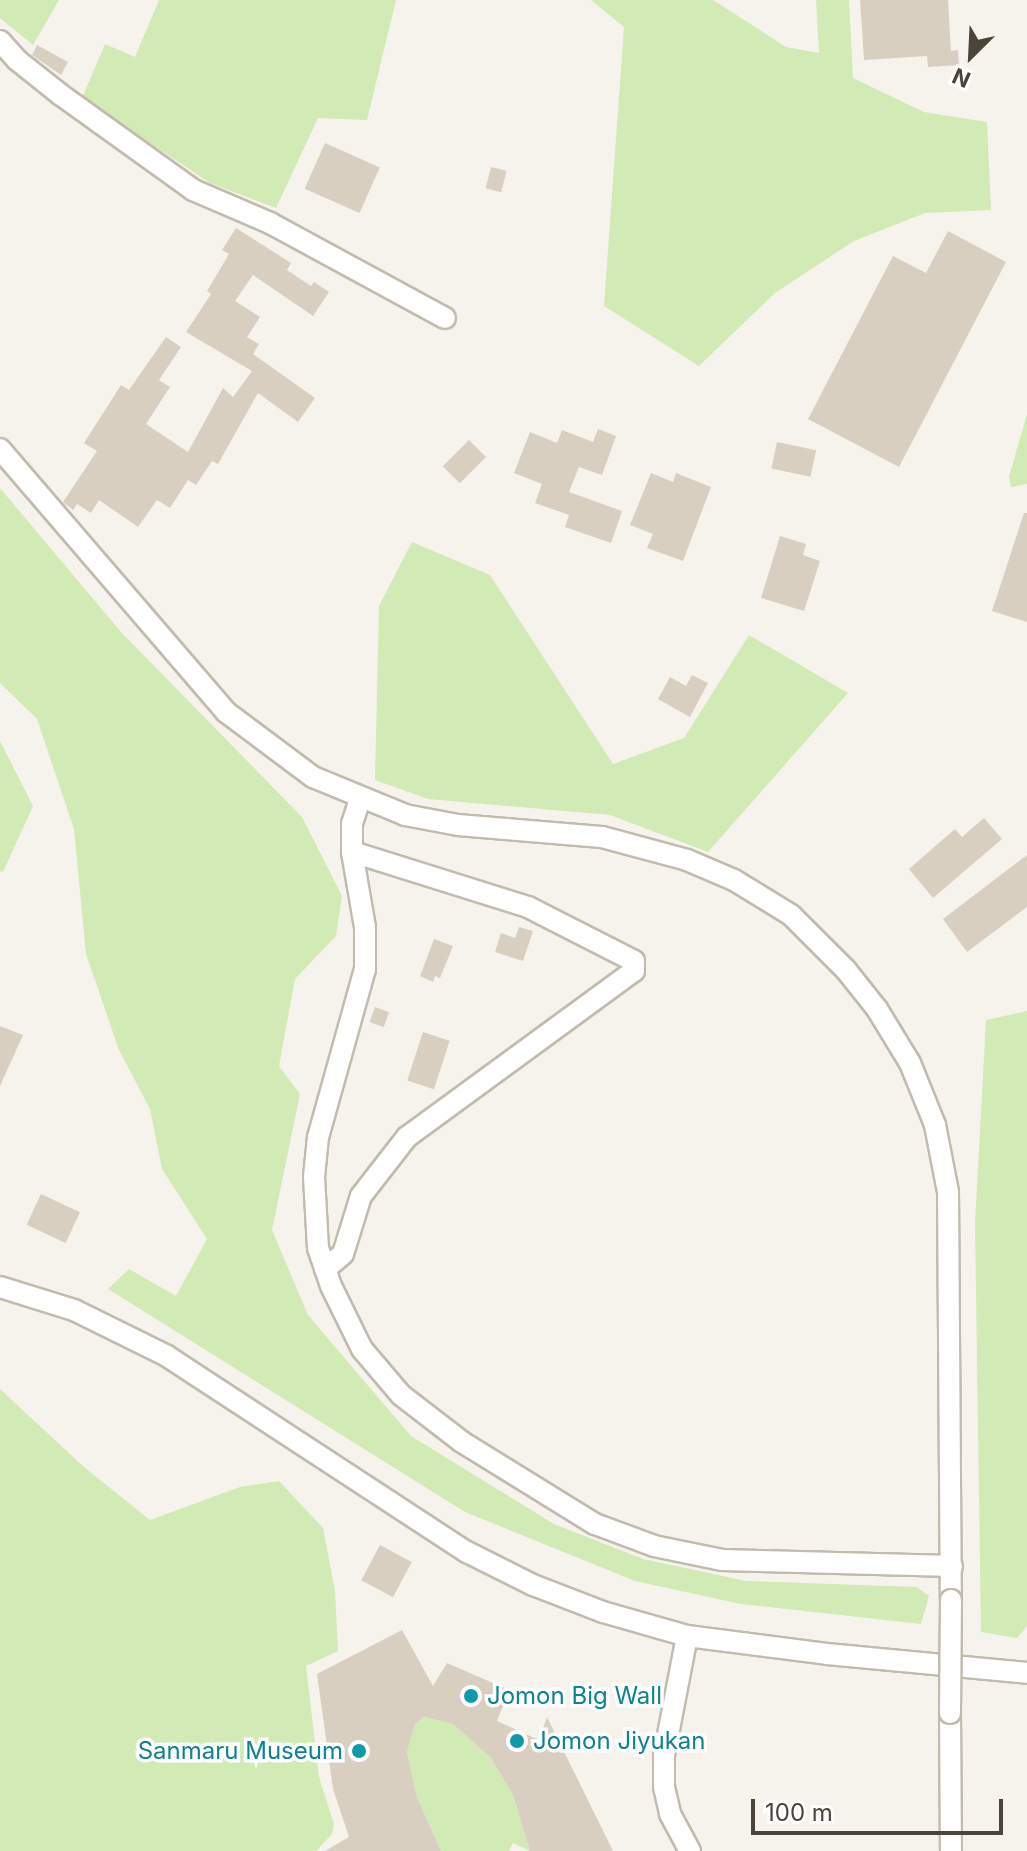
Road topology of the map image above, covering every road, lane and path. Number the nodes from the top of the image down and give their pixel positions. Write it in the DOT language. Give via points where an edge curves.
graph roads {
  1 [pos="0,41"];
  2 [pos="445,318"];
  3 [pos="0,449"];
  4 [pos="360,799"];
  5 [pos="352,852"];
  6 [pos="325,1269"];
  7 [pos="0,1287"];
  8 [pos="952,1566"];
  9 [pos="687,1636"];
  10 [pos="1027,1673"];
  11 [pos="690,1851"];
  12 [pos="951,1851"];
  1 -- 2 [label="street" via="61,95 182,183 270,223"];
  3 -- 4 [label="street" via="226,712 313,777"];
  4 -- 5 [label="street" via="352,824"];
  4 -- 8 [label="street" via="458,825 602,837 687,860 734,880 791,915 877,1009 910,1063 935,1125 948,1192"];
  5 -- 6 [label="street" via="365,927 365,969 318,1137 314,1177 318,1248"];
  5 -- 6 [label="street" via="528,907 634,961 634,971 407,1137 361,1196 343,1254"];
  6 -- 8 [label="street" via="362,1349 401,1395 462,1442 595,1524 654,1546 722,1560"];
  7 -- 9 [label="street" via="74,1310 135,1338 467,1552 603,1612"];
  8 -- 12 [label="street, bridge"];
  9 -- 10 [label="street"];
  9 -- 11 [label="street" via="664,1755 664,1787 670,1814"];
}
